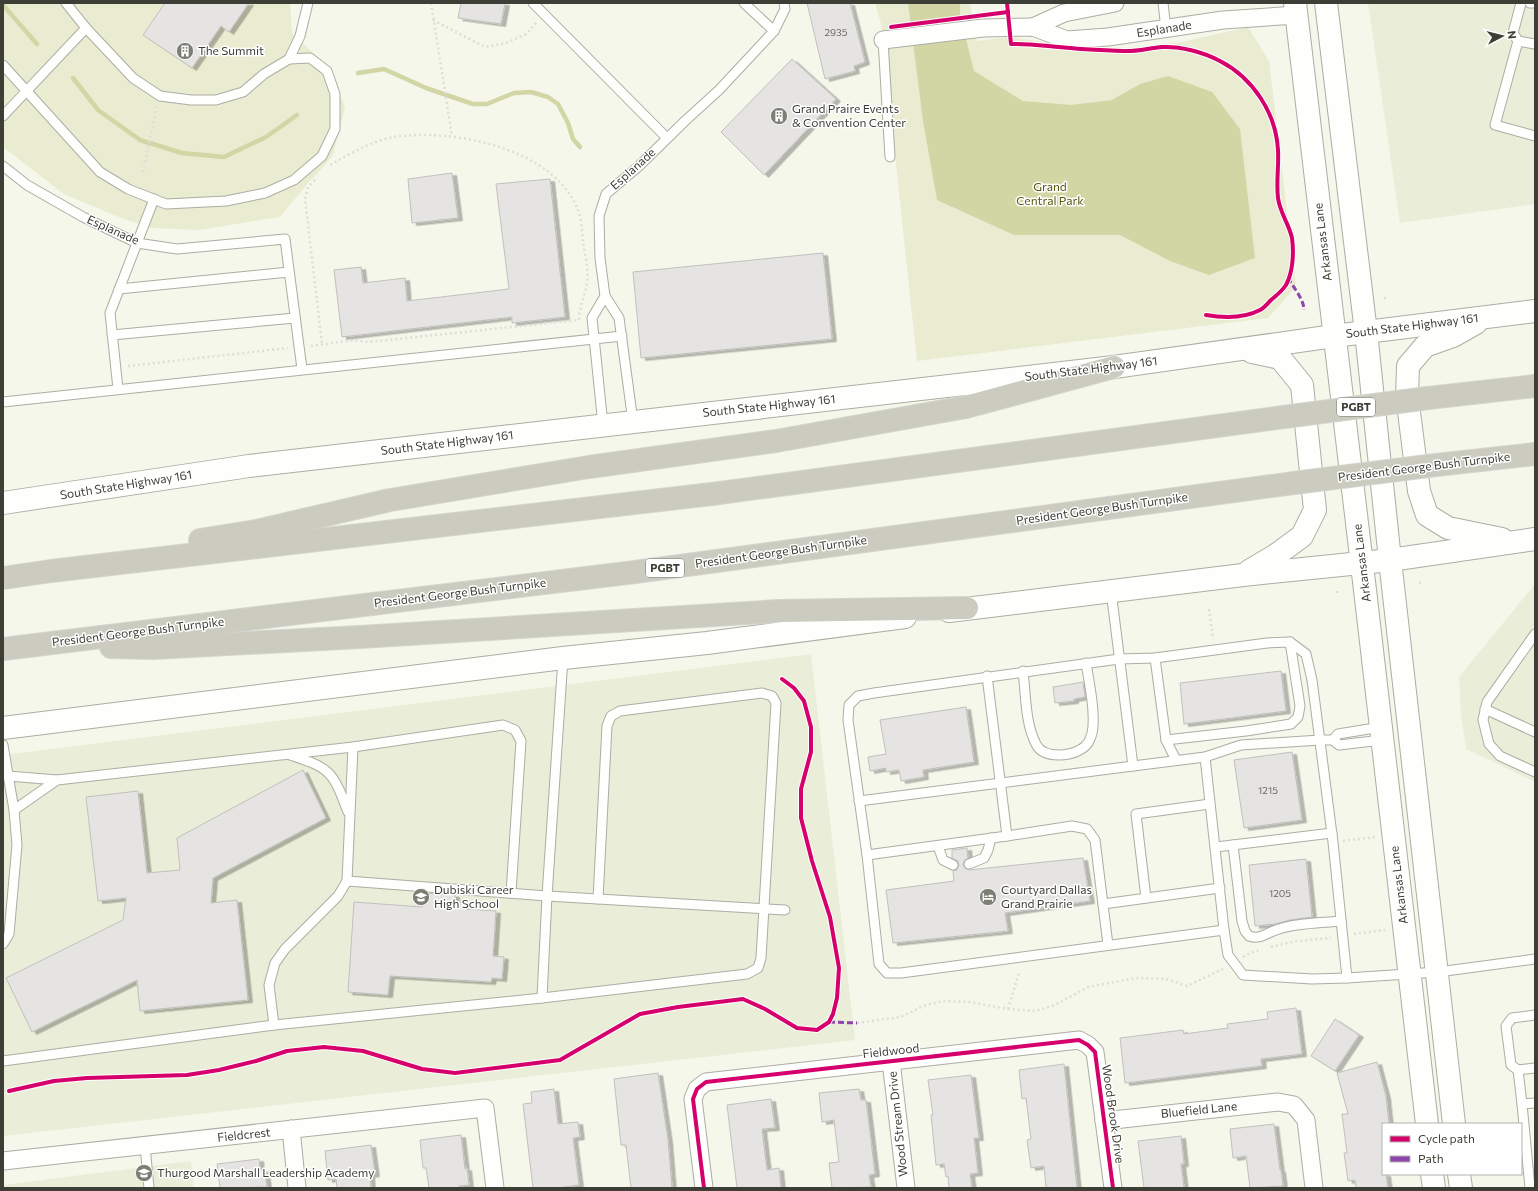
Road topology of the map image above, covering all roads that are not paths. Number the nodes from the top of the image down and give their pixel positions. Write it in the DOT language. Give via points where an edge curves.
graph roads {
  1 [pos="66,3"];
  2 [pos="308,3"];
  3 [pos="534,3"];
  4 [pos="744,3"];
  5 [pos="784,3"];
  6 [pos="1115,3"];
  7 [pos="1163,3"];
  8 [pos="1315,3"];
  9 [pos="1326,3"];
  10 [pos="1521,3"];
  11 [pos="1530,3"];
  12 [pos="1535,3"];
  13 [pos="1296,9"];
  14 [pos="1033,27"];
  15 [pos="86,28"];
  16 [pos="1166,29"];
  17 [pos="774,31"];
  18 [pos="883,40"];
  19 [pos="1518,41"];
  20 [pos="1535,44"];
  21 [pos="289,59"];
  22 [pos="3,66"];
  23 [pos="27,92"];
  24 [pos="3,116"];
  25 [pos="1535,136"];
  26 [pos="667,138"];
  27 [pos="890,157"];
  28 [pos="3,166"];
  29 [pos="154,199"];
  30 [pos="137,243"];
  31 [pos="289,272"];
  32 [pos="119,289"];
  33 [pos="605,296"];
  34 [pos="1535,310"];
  35 [pos="1486,317"];
  36 [pos="295,318"];
  37 [pos="1366,332"];
  38 [pos="112,335"];
  39 [pos="622,336"];
  40 [pos="1334,336"];
  41 [pos="594,339"];
  42 [pos="1236,349"];
  43 [pos="1114,367"];
  44 [pos="302,369"];
  45 [pos="1535,386"];
  46 [pos="118,389"];
  47 [pos="3,402"];
  48 [pos="633,422"];
  49 [pos="603,425"];
  50 [pos="1535,454"];
  51 [pos="3,503"];
  52 [pos="1526,540"];
  53 [pos="1390,560"];
  54 [pos="1362,562"];
  55 [pos="51,571"];
  56 [pos="1243,575"];
  57 [pos="3,578"];
  58 [pos="1111,591"];
  59 [pos="967,608"];
  60 [pos="1535,634"];
  61 [pos="1290,642"];
  62 [pos="34,645"];
  63 [pos="3,649"];
  64 [pos="563,658"];
  65 [pos="1155,658"];
  66 [pos="1119,659"];
  67 [pos="1086,663"];
  68 [pos="1023,671"];
  69 [pos="987,676"];
  70 [pos="1485,709"];
  71 [pos="3,728"];
  72 [pos="1535,732"];
  73 [pos="1382,733"];
  74 [pos="1166,740"];
  75 [pos="1320,740"];
  76 [pos="3,745"];
  77 [pos="353,747"];
  78 [pos="287,754"];
  79 [pos="1205,757"];
  80 [pos="1176,760"];
  81 [pos="1133,766"];
  82 [pos="1535,772"];
  83 [pos="8,776"];
  84 [pos="57,780"];
  85 [pos="1001,783"];
  86 [pos="859,801"];
  87 [pos="1210,804"];
  88 [pos="14,810"];
  89 [pos="349,816"];
  90 [pos="1007,836"];
  91 [pos="991,838"];
  92 [pos="1332,838"];
  93 [pos="1233,845"];
  94 [pos="938,846"];
  95 [pos="1216,847"];
  96 [pos="867,855"];
  97 [pos="969,864"];
  98 [pos="953,865"];
  99 [pos="347,881"];
  100 [pos="1220,888"];
  101 [pos="511,893"];
  102 [pos="547,896"];
  103 [pos="1146,898"];
  104 [pos="598,899"];
  105 [pos="1103,904"];
  106 [pos="763,909"];
  107 [pos="785,910"];
  108 [pos="7,919"];
  109 [pos="1341,921"];
  110 [pos="1224,930"];
  111 [pos="3,944"];
  112 [pos="1108,945"];
  113 [pos="1535,959"];
  114 [pos="1438,972"];
  115 [pos="1409,975"];
  116 [pos="1347,978"];
  117 [pos="542,998"];
  118 [pos="1535,1015"];
  119 [pos="274,1025"];
  120 [pos="1088,1044"];
  121 [pos="3,1061"];
  122 [pos="891,1061"];
  123 [pos="1535,1068"];
  124 [pos="1518,1070"];
  125 [pos="1535,1103"];
  126 [pos="1522,1104"];
  127 [pos="1104,1121"];
  128 [pos="1426,1123"];
  129 [pos="1454,1123"];
  130 [pos="291,1129"];
  131 [pos="145,1146"];
  132 [pos="3,1161"];
  133 [pos="1432,1175"];
  134 [pos="1459,1175"];
  135 [pos="149,1188"];
  136 [pos="297,1188"];
  137 [pos="495,1188"];
  138 [pos="704,1188"];
  139 [pos="906,1188"];
  140 [pos="1113,1188"];
  141 [pos="1314,1188"];
  142 [pos="1434,1188"];
  143 [pos="1461,1188"];
  144 [pos="1530,1188"];
  1 -- 15 [label="lane"];
  2 -- 21 [label="lane" via="300,36"];
  3 -- 26 [label="lane"];
  4 -- 17 [label="lane"];
  5 -- 17 [label="lane, Esplanade" via="785,9"];
  6 -- 14 [label="street, Esplanade" via="1064,13"];
  7 -- 16 [label="lane"];
  8 -- 13 [label="main road"];
  9 -- 37 [label="main road"];
  10 -- 19 [label="lane" via="1513,33"];
  11 -- 12 [label="lane"];
  13 -- 16 [label="street, Esplanade"];
  13 -- 40 [label="main road, Arkansas Lane"];
  14 -- 16 [label="street, Esplanade" via="1067,40"];
  14 -- 18 [label="street, Esplanade" via="983,28"];
  15 -- 21 [label="lane" via="133,78 160,96 216,100 243,92 264,74"];
  15 -- 23 [label="lane"];
  17 -- 26 [label="lane, Esplanade" via="719,90"];
  18 -- 27 [label="lane"];
  19 -- 20 [label="lane"];
  19 -- 25 [label="lane" via="1495,125"];
  21 -- 29 [label="lane" via="310,58 327,71 335,94 335,129 322,156 294,180 265,193 226,201 166,204"];
  22 -- 23 [label="lane"];
  23 -- 24 [label="lane"];
  23 -- 29 [label="lane" via="100,172 128,190"];
  26 -- 33 [label="lane, Esplanade" via="606,194 599,216 600,258"];
  28 -- 30 [label="lane, Esplanade" via="27,185 83,218"];
  29 -- 30 [label="lane"];
  30 -- 31 [label="lane, Esplanade" via="177,250 285,239"];
  30 -- 32 [label="lane"];
  31 -- 32 [label="lane"];
  31 -- 36 [label="lane"];
  32 -- 38 [label="lane" via="110,313"];
  33 -- 39 [label="lane" via="619,318"];
  33 -- 41 [label="lane" via="592,318"];
  34 -- 35 [label="main road, South State Highway 161"];
  35 -- 37 [label="main road, South State Highway 161"];
  35 -- 52 [label="main road" via="1453,336 1425,346 1408,366 1407,396 1419,491 1428,515 1448,528"];
  36 -- 38 [label="lane"];
  36 -- 44 [label="lane"];
  37 -- 40 [label="main road, South State Highway 161"];
  37 -- 53 [label="main road"];
  38 -- 46 [label="lane"];
  39 -- 41 [label="lane"];
  39 -- 48 [label="lane"];
  40 -- 42 [label="main road, South State Highway 161"];
  40 -- 54 [label="main road, Arkansas Lane"];
  41 -- 44 [label="lane"];
  41 -- 49 [label="lane"];
  42 -- 43 [label="main road, South State Highway 161"];
  42 -- 56 [label="main road" via="1280,358 1302,385 1315,510 1302,536"];
  43 -- 48 [label="main road, South State Highway 161"];
  43 -- 55 [label="highway" via="966,407 776,441 589,467 390,500"];
  44 -- 46 [label="lane"];
  45 -- 55 [label="highway, PGBT, bridge" via="1428,398 712,494"];
  46 -- 47 [label="lane"];
  48 -- 49 [label="main road, South State Highway 161"];
  49 -- 51 [label="main road, South State Highway 161" via="249,466"];
  50 -- 62 [label="highway, President George Bush Turnpike / PGBT, bridge" via="635,572"];
  52 -- 53 [label="main road"];
  53 -- 54 [label="main road"];
  53 -- 114 [label="main road"];
  54 -- 56 [label="main road"];
  54 -- 73 [label="main road, Arkansas Lane"];
  55 -- 57 [label="highway, PGBT"];
  56 -- 58 [label="main road"];
  58 -- 59 [label="main road"];
  58 -- 66 [label="lane"];
  59 -- 62 [label="highway" via="779,611 153,648"];
  59 -- 64 [label="main road" via="707,643"];
  60 -- 70 [label="lane" via="1487,702"];
  61 -- 65 [label="lane"];
  61 -- 74 [label="lane" via="1300,706 1298,717 1291,724"];
  61 -- 75 [label="lane" via="1306,654"];
  62 -- 63 [label="highway, President George Bush Turnpike / PGBT"];
  64 -- 71 [label="main road"];
  64 -- 102 [label="lane"];
  65 -- 66 [label="lane"];
  65 -- 74 [label="lane"];
  66 -- 67 [label="lane"];
  66 -- 81 [label="lane"];
  67 -- 68 [label="lane"];
  67 -- 68 [label="lane" via="1093,731 1085,747 1060,755 1040,750 1036,743 1029,720"];
  68 -- 69 [label="lane"];
  69 -- 85 [label="lane"];
  69 -- 86 [label="lane" via="858,696 848,705"];
  70 -- 72 [label="lane"];
  70 -- 82 [label="lane" via="1483,720 1490,744 1500,756"];
  73 -- 75 [label="lane" via="1338,734 1333,740"];
  73 -- 115 [label="main road, Arkansas Lane"];
  74 -- 80 [label="lane"];
  75 -- 79 [label="lane" via="1242,745"];
  75 -- 92 [label="lane"];
  76 -- 83 [label="lane"];
  77 -- 78 [label="lane"];
  77 -- 89 [label="lane"];
  77 -- 101 [label="lane" via="503,725 515,730 521,741"];
  78 -- 84 [label="lane"];
  78 -- 89 [label="lane" via="321,766 329,773 338,786"];
  79 -- 80 [label="lane"];
  79 -- 87 [label="lane"];
  80 -- 81 [label="lane"];
  81 -- 85 [label="lane"];
  83 -- 84 [label="lane"];
  83 -- 88 [label="lane"];
  84 -- 88 [label="lane"];
  85 -- 86 [label="lane"];
  85 -- 90 [label="lane"];
  86 -- 96 [label="lane"];
  87 -- 95 [label="lane"];
  87 -- 103 [label="lane" via="1136,814"];
  88 -- 108 [label="lane" via="17,845"];
  89 -- 99 [label="lane"];
  90 -- 91 [label="lane"];
  90 -- 105 [label="lane" via="1072,826 1087,829 1095,840"];
  91 -- 94 [label="lane"];
  91 -- 97 [label="lane" via="984,858"];
  92 -- 93 [label="lane"];
  92 -- 109 [label="lane"];
  93 -- 95 [label="lane"];
  93 -- 109 [label="lane" via="1242,921 1249,936 1261,937 1288,927"];
  94 -- 96 [label="lane"];
  94 -- 98 [label="lane" via="943,860"];
  95 -- 100 [label="lane"];
  96 -- 112 [label="lane" via="879,964 887,973"];
  99 -- 101 [label="lane"];
  99 -- 119 [label="lane" via="338,896 275,962 269,985"];
  100 -- 103 [label="lane"];
  100 -- 110 [label="lane"];
  101 -- 102 [label="lane"];
  102 -- 104 [label="lane"];
  102 -- 117 [label="lane"];
  103 -- 105 [label="lane"];
  104 -- 106 [label="lane"];
  104 -- 106 [label="lane" via="607,726 611,716 620,711 762,693 772,696 776,703"];
  105 -- 112 [label="lane"];
  106 -- 107 [label="lane"];
  106 -- 117 [label="lane" via="761,958 758,968 748,974"];
  108 -- 111 [label="lane" via="9,934"];
  109 -- 116 [label="lane"];
  110 -- 112 [label="lane"];
  110 -- 116 [label="lane" via="1228,955 1243,975 1312,979"];
  113 -- 114 [label="lane"];
  114 -- 115 [label="lane"];
  114 -- 129 [label="main road"];
  115 -- 116 [label="lane"];
  115 -- 128 [label="main road, Arkansas Lane"];
  117 -- 119 [label="lane"];
  118 -- 124 [label="lane" via="1512,1018 1506,1026 1511,1065"];
  119 -- 121 [label="lane"];
  120 -- 122 [label="street, Fieldwood" via="1080,1040"];
  120 -- 127 [label="street, Wood Brook Drive" via="1095,1052"];
  122 -- 138 [label="street, Fieldwood" via="706,1082 697,1089 693,1099"];
  122 -- 139 [label="street, Wood Stream Drive"];
  123 -- 124 [label="lane"];
  124 -- 126 [label="lane"];
  125 -- 126 [label="lane"];
  126 -- 144 [label="lane"];
  127 -- 140 [label="street, Wood Brook Drive"];
  127 -- 141 [label="street, Bluefield Lane" via="1278,1102 1294,1106 1306,1120"];
  130 -- 131 [label="street, Fieldcrest"];
  130 -- 136 [label="street"];
  130 -- 137 [label="street, Fieldcrest" via="484,1108"];
  131 -- 132 [label="street, Fieldcrest"];
  131 -- 135 [label="lane"];
  133 -- 142 [label="main road"];
  134 -- 143 [label="main road"];
}
